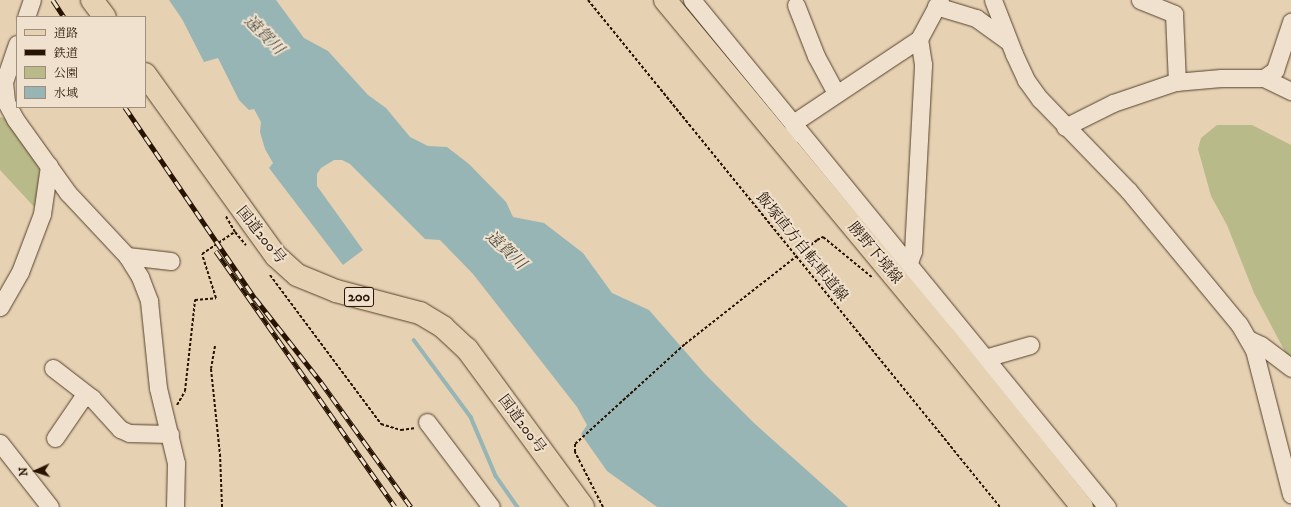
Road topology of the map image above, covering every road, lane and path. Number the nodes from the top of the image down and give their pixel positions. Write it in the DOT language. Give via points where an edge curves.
graph roads {
  1 [pos="32,0"];
  2 [pos="92,0"];
  3 [pos="588,0"];
  4 [pos="665,0"];
  5 [pos="692,0"];
  6 [pos="993,0"];
  7 [pos="1140,0"];
  8 [pos="938,3"];
  9 [pos="796,6"];
  10 [pos="26,16"];
  11 [pos="104,16"];
  12 [pos="1291,22"];
  13 [pos="919,39"];
  14 [pos="1008,41"];
  15 [pos="16,47"];
  16 [pos="722,68"];
  17 [pos="146,75"];
  18 [pos="1264,78"];
  19 [pos="1177,82"];
  20 [pos="1291,91"];
  21 [pos="2,93"];
  22 [pos="836,93"];
  23 [pos="789,118"];
  24 [pos="1065,127"];
  25 [pos="49,166"];
  26 [pos="821,189"];
  27 [pos="223,213"];
  28 [pos="235,232"];
  29 [pos="859,234"];
  30 [pos="250,250"];
  31 [pos="795,255"];
  32 [pos="127,256"];
  33 [pos="171,260"];
  34 [pos="908,265"];
  35 [pos="270,274"];
  36 [pos="879,283"];
  37 [pos="0,307"];
  38 [pos="945,337"];
  39 [pos="1248,339"];
  40 [pos="1030,345"];
  41 [pos="216,346"];
  42 [pos="985,358"];
  43 [pos="53,368"];
  44 [pos="1291,368"];
  45 [pos="1004,381"];
  46 [pos="92,398"];
  47 [pos="176,410"];
  48 [pos="428,422"];
  49 [pos="170,434"];
  50 [pos="55,438"];
  51 [pos="0,443"];
  52 [pos="1291,494"];
  53 [pos="1078,502"];
  54 [pos="50,507"];
  55 [pos="175,507"];
  56 [pos="222,507"];
  57 [pos="491,507"];
  58 [pos="583,507"];
  59 [pos="602,507"];
  60 [pos="1000,507"];
  61 [pos="1097,507"];
  62 [pos="1107,507"];
  1 -- 10 [label="street"];
  2 -- 11 [label="main road"];
  3 -- 31 [label="path, 飯塚直方自転車道線"];
  4 -- 16 [label="main road, 勝野下境線"];
  5 -- 23 [label="street"];
  6 -- 14 [label="street"];
  7 -- 19 [label="street" via="1174,14"];
  8 -- 13 [label="street"];
  8 -- 14 [label="street" via="976,18"];
  9 -- 22 [label="street" via="816,56"];
  12 -- 18 [label="street" via="1275,70"];
  13 -- 22 [label="street"];
  13 -- 34 [label="street" via="923,64 913,251"];
  14 -- 24 [label="street" via="1026,80"];
  15 -- 21 [label="street"];
  16 -- 23 [label="street" via="742,78 773,109"];
  16 -- 26 [label="main road, 勝野下境線"];
  17 -- 58 [label="main road, 国道200号 / 200" via="276,256 296,275 336,291 420,313 443,327 467,349"];
  18 -- 19 [label="street"];
  18 -- 20 [label="street"];
  19 -- 24 [label="street" via="1113,103"];
  21 -- 25 [label="street" via="15,119"];
  22 -- 23 [label="street"];
  23 -- 26 [label="street"];
  23 -- 34 [label="street"];
  24 -- 39 [label="street" via="1128,190 1239,324"];
  25 -- 32 [label="street" via="68,192"];
  25 -- 37 [label="street" via="42,214 20,272"];
  26 -- 29 [label="main road, 勝野下境線"];
  27 -- 28 [label="path"];
  28 -- 30 [label="path"];
  28 -- 47 [label="path" via="202,254 216,298 195,300 185,391"];
  29 -- 34 [label="street" via="876,241"];
  29 -- 38 [label="main road, 勝野下境線"];
  31 -- 36 [label="path" via="823,238"];
  31 -- 59 [label="path" via="685,344 580,438 575,452"];
  31 -- 60 [label="path, 飯塚直方自転車道線"];
  32 -- 33 [label="street"];
  32 -- 49 [label="street" via="140,277 148,301 158,388"];
  34 -- 42 [label="street"];
  35 -- 48 [label="path" via="381,424 390,428 412,429"];
  38 -- 45 [label="street" via="971,353"];
  38 -- 53 [label="main road, 勝野下境線"];
  39 -- 44 [label="street" via="1261,345"];
  39 -- 52 [label="street" via="1254,350 1269,399"];
  40 -- 42 [label="street"];
  41 -- 56 [label="path" via="211,369 220,454"];
  42 -- 45 [label="street"];
  43 -- 46 [label="street"];
  45 -- 62 [label="street"];
  46 -- 49 [label="street" via="120,429 128,433"];
  46 -- 50 [label="street" via="86,397 81,400"];
  48 -- 57 [label="street"];
  49 -- 55 [label="street" via="176,464"];
  51 -- 54 [label="street"];
  53 -- 61 [label="street"];
}
